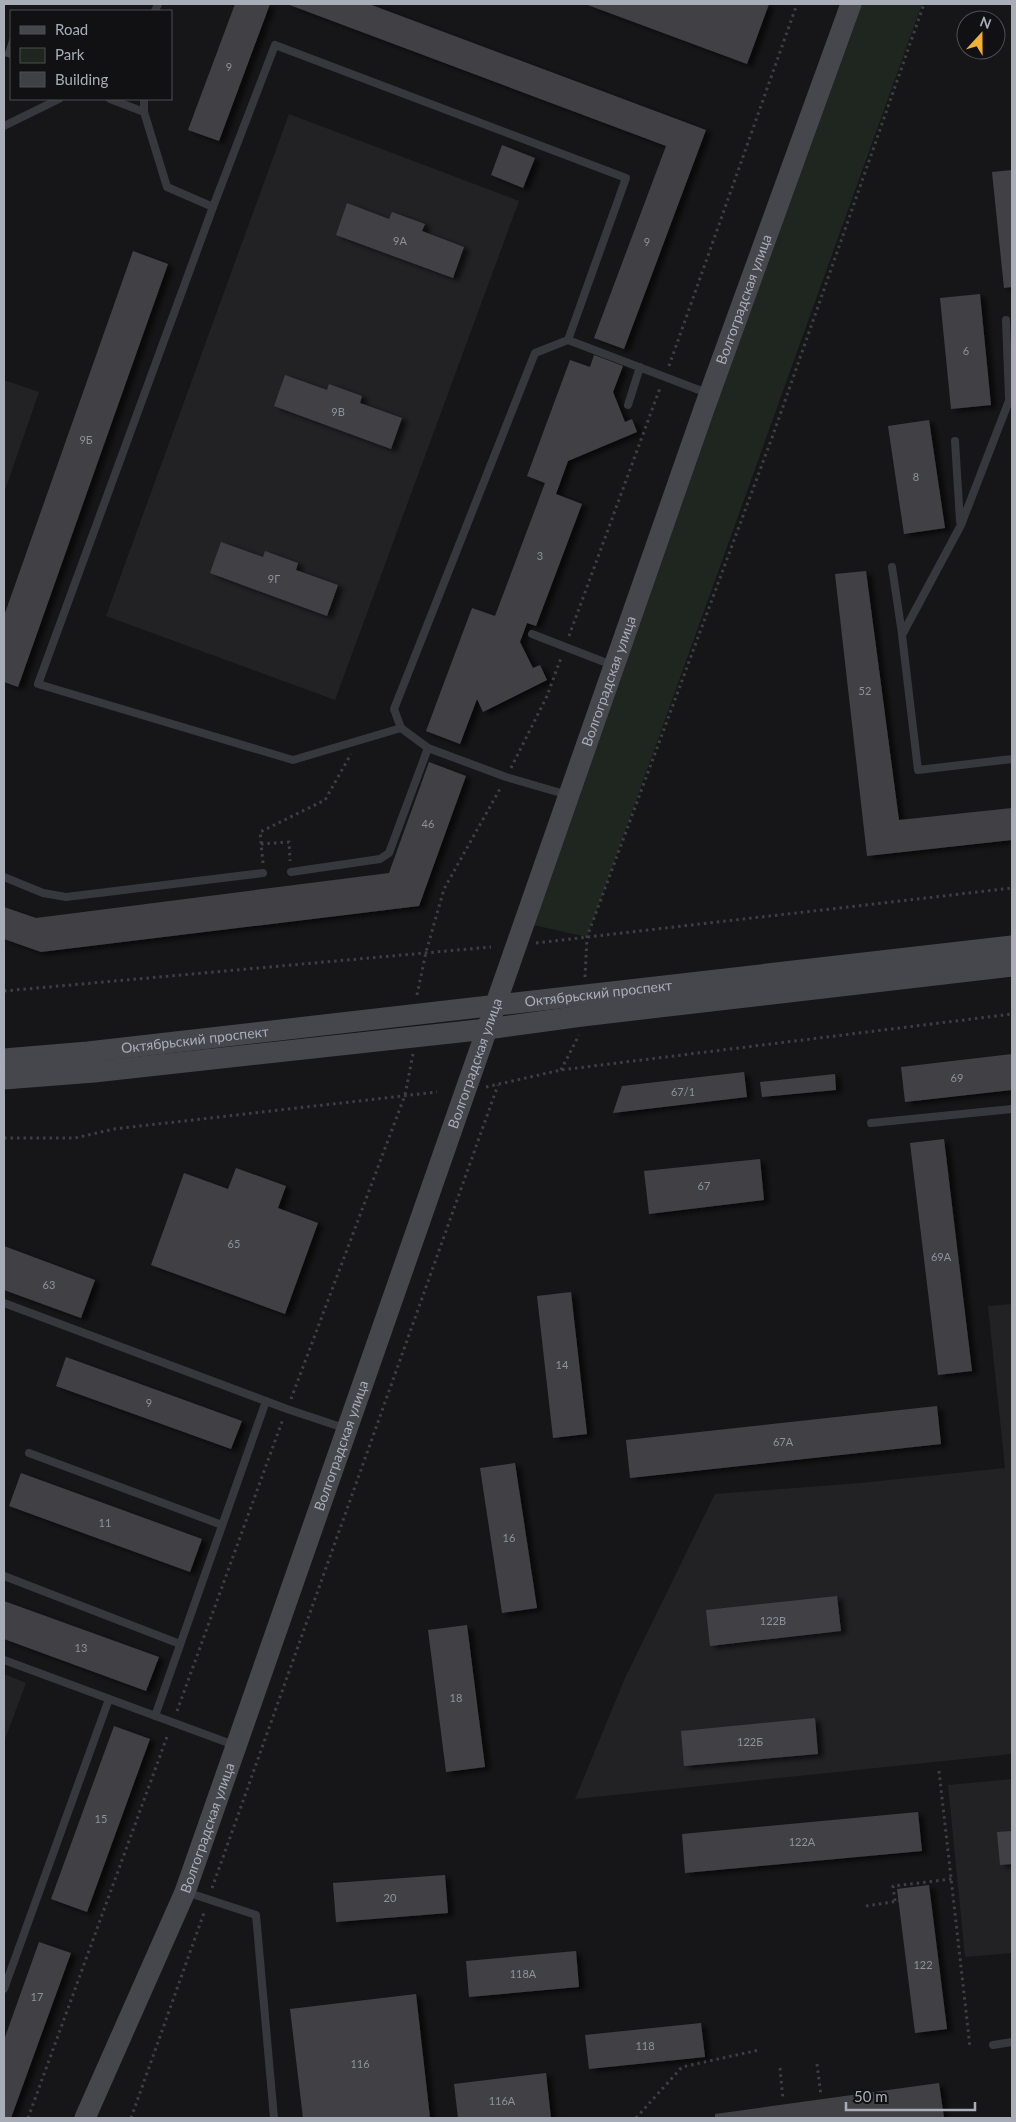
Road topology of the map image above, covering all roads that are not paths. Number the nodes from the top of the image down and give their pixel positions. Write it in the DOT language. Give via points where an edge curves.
graph roads {
  1 [pos="851,4"];
  2 [pos="57,100"];
  3 [pos="113,100"];
  4 [pos="144,100"];
  5 [pos="144,112"];
  6 [pos="4,126"];
  7 [pos="213,207"];
  8 [pos="1006,320"];
  9 [pos="568,340"];
  10 [pos="640,368"];
  11 [pos="709,393"];
  12 [pos="1011,397"];
  13 [pos="628,405"];
  14 [pos="955,441"];
  15 [pos="961,525"];
  16 [pos="892,567"];
  17 [pos="532,634"];
  18 [pos="902,635"];
  19 [pos="614,666"];
  20 [pos="401,728"];
  21 [pos="428,748"];
  22 [pos="1012,759"];
  23 [pos="568,795"];
  24 [pos="291,872"];
  25 [pos="263,873"];
  26 [pos="4,877"];
  27 [pos="1012,946"];
  28 [pos="1012,966"];
  29 [pos="494,1006"];
  30 [pos="486,1029"];
  31 [pos="4,1059"];
  32 [pos="4,1079"];
  33 [pos="1012,1109"];
  34 [pos="872,1123"];
  35 [pos="4,1303"];
  36 [pos="266,1401"];
  37 [pos="347,1429"];
  38 [pos="29,1453"];
  39 [pos="222,1525"];
  40 [pos="4,1576"];
  41 [pos="180,1644"];
  42 [pos="4,1660"];
  43 [pos="109,1699"];
  44 [pos="155,1716"];
  45 [pos="236,1746"];
  46 [pos="185,1892"];
  47 [pos="4,1989"];
  48 [pos="1012,2042"];
  49 [pos="993,2045"];
  50 [pos="85,2118"];
  51 [pos="274,2118"];
  1 -- 11 [label="main road, Волгоградская улица"];
  2 -- 6 [label="lane"];
  3 -- 5 [label="lane"];
  4 -- 5 [label="lane"];
  5 -- 7 [label="lane" via="167,187"];
  7 -- 9 [label="lane" via="275,46 294,52 626,178"];
  7 -- 20 [label="lane" via="38,684 293,760"];
  8 -- 12 [label="lane"];
  9 -- 10 [label="lane"];
  9 -- 20 [label="lane" via="535,353 394,709"];
  10 -- 11 [label="lane"];
  10 -- 13 [label="lane"];
  11 -- 19 [label="main road, Волгоградская улица"];
  12 -- 15 [label="lane"];
  14 -- 15 [label="lane"];
  15 -- 18 [label="lane"];
  16 -- 18 [label="lane"];
  17 -- 19 [label="lane"];
  18 -- 22 [label="lane" via="918,770"];
  19 -- 23 [label="main road, Волгоградская улица"];
  20 -- 21 [label="lane"];
  21 -- 23 [label="lane" via="506,777"];
  21 -- 24 [label="lane" via="389,854 380,859"];
  23 -- 29 [label="main road, Волгоградская улица"];
  25 -- 26 [label="lane" via="66,897 43,893"];
  27 -- 29 [label="main road, Октябрьский проспект"];
  28 -- 30 [label="main road, Октябрьский проспект"];
  29 -- 30 [label="main road, Волгоградская улица"];
  29 -- 31 [label="main road, Октябрьский проспект"];
  30 -- 32 [label="main road, Октябрьский проспект"];
  30 -- 37 [label="main road, Волгоградская улица" via="468,1089"];
  33 -- 34 [label="lane"];
  35 -- 36 [label="lane"];
  36 -- 37 [label="lane"];
  36 -- 39 [label="lane"];
  37 -- 45 [label="main road, Волгоградская улица"];
  38 -- 39 [label="lane"];
  39 -- 41 [label="lane"];
  40 -- 41 [label="lane"];
  41 -- 44 [label="lane"];
  42 -- 43 [label="lane"];
  43 -- 44 [label="lane"];
  43 -- 47 [label="lane"];
  44 -- 45 [label="lane"];
  45 -- 46 [label="main road, Волгоградская улица"];
  46 -- 50 [label="main road, Волгоградская улица"];
  46 -- 51 [label="lane" via="256,1914"];
  48 -- 49 [label="lane"];
}
